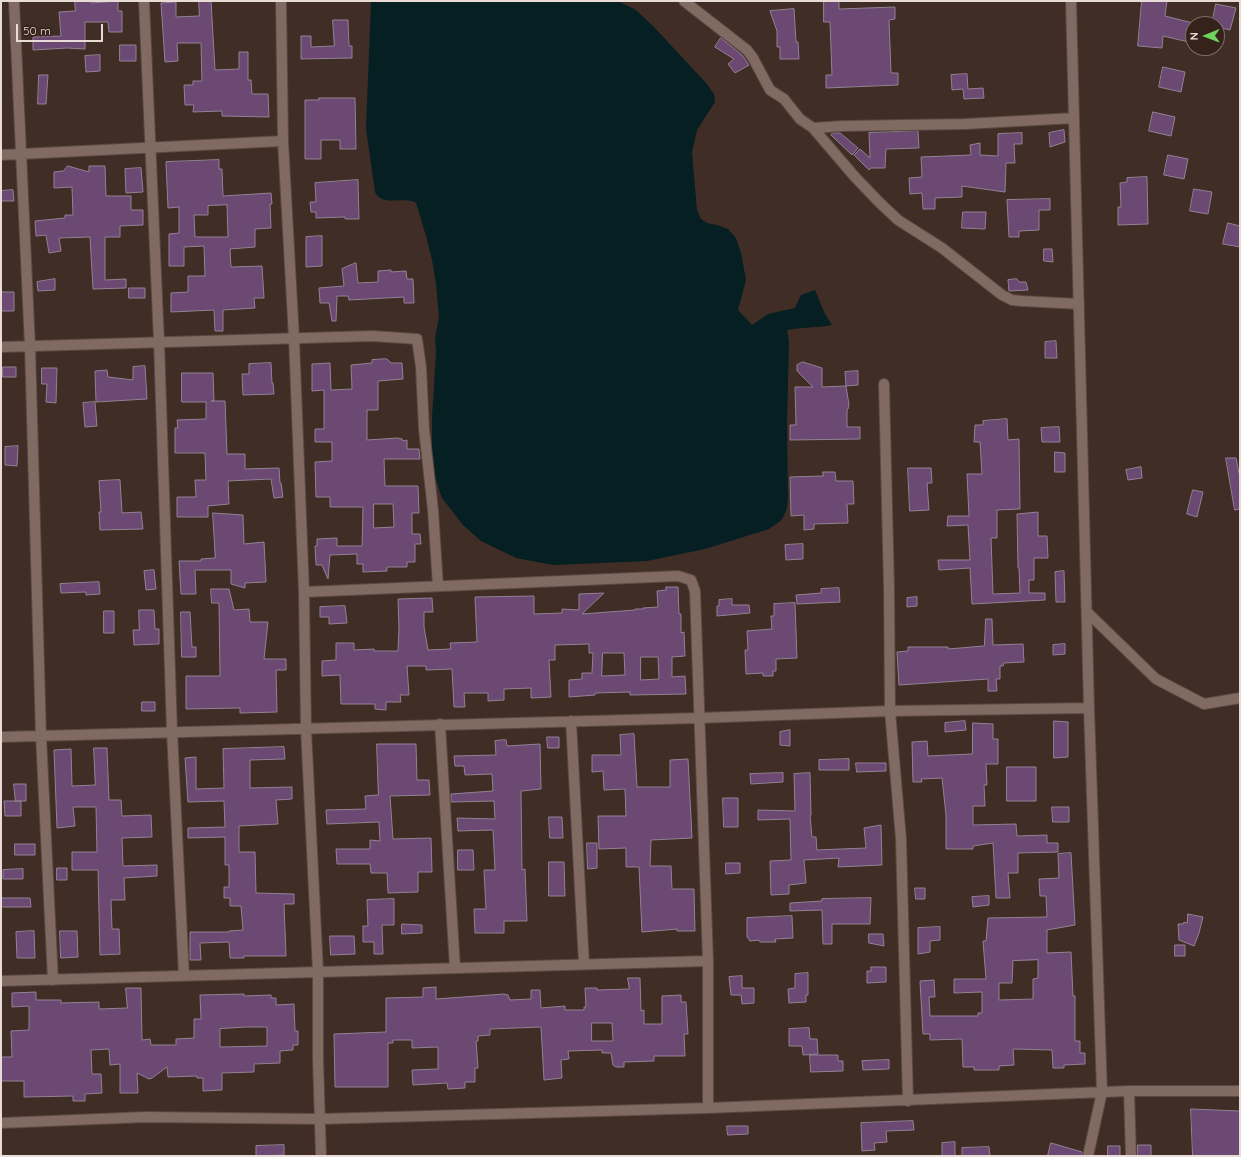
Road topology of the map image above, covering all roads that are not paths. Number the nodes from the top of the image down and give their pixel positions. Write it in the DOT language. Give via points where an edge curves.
graph roads {
  1 [pos="14,1"];
  2 [pos="144,1"];
  3 [pos="280,1"];
  4 [pos="684,1"];
  5 [pos="1071,1"];
  6 [pos="1074,118"];
  7 [pos="813,128"];
  8 [pos="283,141"];
  9 [pos="150,149"];
  10 [pos="20,154"];
  11 [pos="1,155"];
  12 [pos="1079,304"];
  13 [pos="294,338"];
  14 [pos="159,342"];
  15 [pos="30,346"];
  16 [pos="1,347"];
  17 [pos="884,384"];
  18 [pos="438,586"];
  19 [pos="304,592"];
  20 [pos="1087,612"];
  21 [pos="1240,698"];
  22 [pos="1089,708"];
  23 [pos="890,711"];
  24 [pos="699,718"];
  25 [pos="571,721"];
  26 [pos="440,724"];
  27 [pos="306,729"];
  28 [pos="172,731"];
  29 [pos="41,736"];
  30 [pos="1,737"];
  31 [pos="708,962"];
  32 [pos="584,964"];
  33 [pos="455,968"];
  34 [pos="318,972"];
  35 [pos="184,976"];
  36 [pos="53,980"];
  37 [pos="1,982"];
  38 [pos="1129,1091"];
  39 [pos="1240,1091"];
  40 [pos="1102,1092"];
  41 [pos="908,1101"];
  42 [pos="708,1108"];
  43 [pos="320,1119"];
  44 [pos="1,1123"];
  45 [pos="320,1156"];
  46 [pos="1088,1156"];
  47 [pos="1131,1156"];
  1 -- 10 [label="street"];
  2 -- 9 [label="street"];
  3 -- 8 [label="street"];
  4 -- 7 [label="street" via="747,50 770,90 784,99 800,119"];
  5 -- 6 [label="street"];
  6 -- 7 [label="street"];
  6 -- 12 [label="street"];
  7 -- 12 [label="street" via="855,177 898,220 942,248 1002,295 1012,300"];
  8 -- 9 [label="street"];
  8 -- 13 [label="street"];
  9 -- 10 [label="street"];
  9 -- 14 [label="street"];
  10 -- 11 [label="street"];
  10 -- 15 [label="street"];
  12 -- 20 [label="street"];
  13 -- 14 [label="street"];
  13 -- 18 [label="street" via="372,336 417,339"];
  13 -- 19 [label="street"];
  14 -- 15 [label="street"];
  14 -- 28 [label="street"];
  15 -- 16 [label="street"];
  15 -- 29 [label="street"];
  17 -- 23 [label="street"];
  18 -- 19 [label="street"];
  18 -- 24 [label="street" via="678,576 691,580 695,591"];
  19 -- 27 [label="street"];
  20 -- 21 [label="street" via="1156,679 1204,704"];
  20 -- 22 [label="street"];
  22 -- 23 [label="street"];
  22 -- 40 [label="street"];
  23 -- 24 [label="street"];
  23 -- 41 [label="street" via="901,839"];
  24 -- 25 [label="street"];
  24 -- 31 [label="street"];
  25 -- 26 [label="street"];
  25 -- 32 [label="street"];
  26 -- 27 [label="street"];
  26 -- 33 [label="street"];
  27 -- 28 [label="street"];
  27 -- 34 [label="street"];
  28 -- 29 [label="street"];
  28 -- 35 [label="street"];
  29 -- 30 [label="street"];
  29 -- 36 [label="street"];
  31 -- 32 [label="street"];
  31 -- 42 [label="street"];
  32 -- 33 [label="street"];
  33 -- 34 [label="street"];
  34 -- 35 [label="street"];
  34 -- 43 [label="street"];
  35 -- 36 [label="street"];
  36 -- 37 [label="street"];
  38 -- 39 [label="street"];
  38 -- 40 [label="street"];
  38 -- 47 [label="street"];
  40 -- 41 [label="street"];
  40 -- 46 [label="street"];
  41 -- 42 [label="street"];
  42 -- 43 [label="street"];
  43 -- 44 [label="street" via="146,1117"];
  43 -- 45 [label="street"];
}
